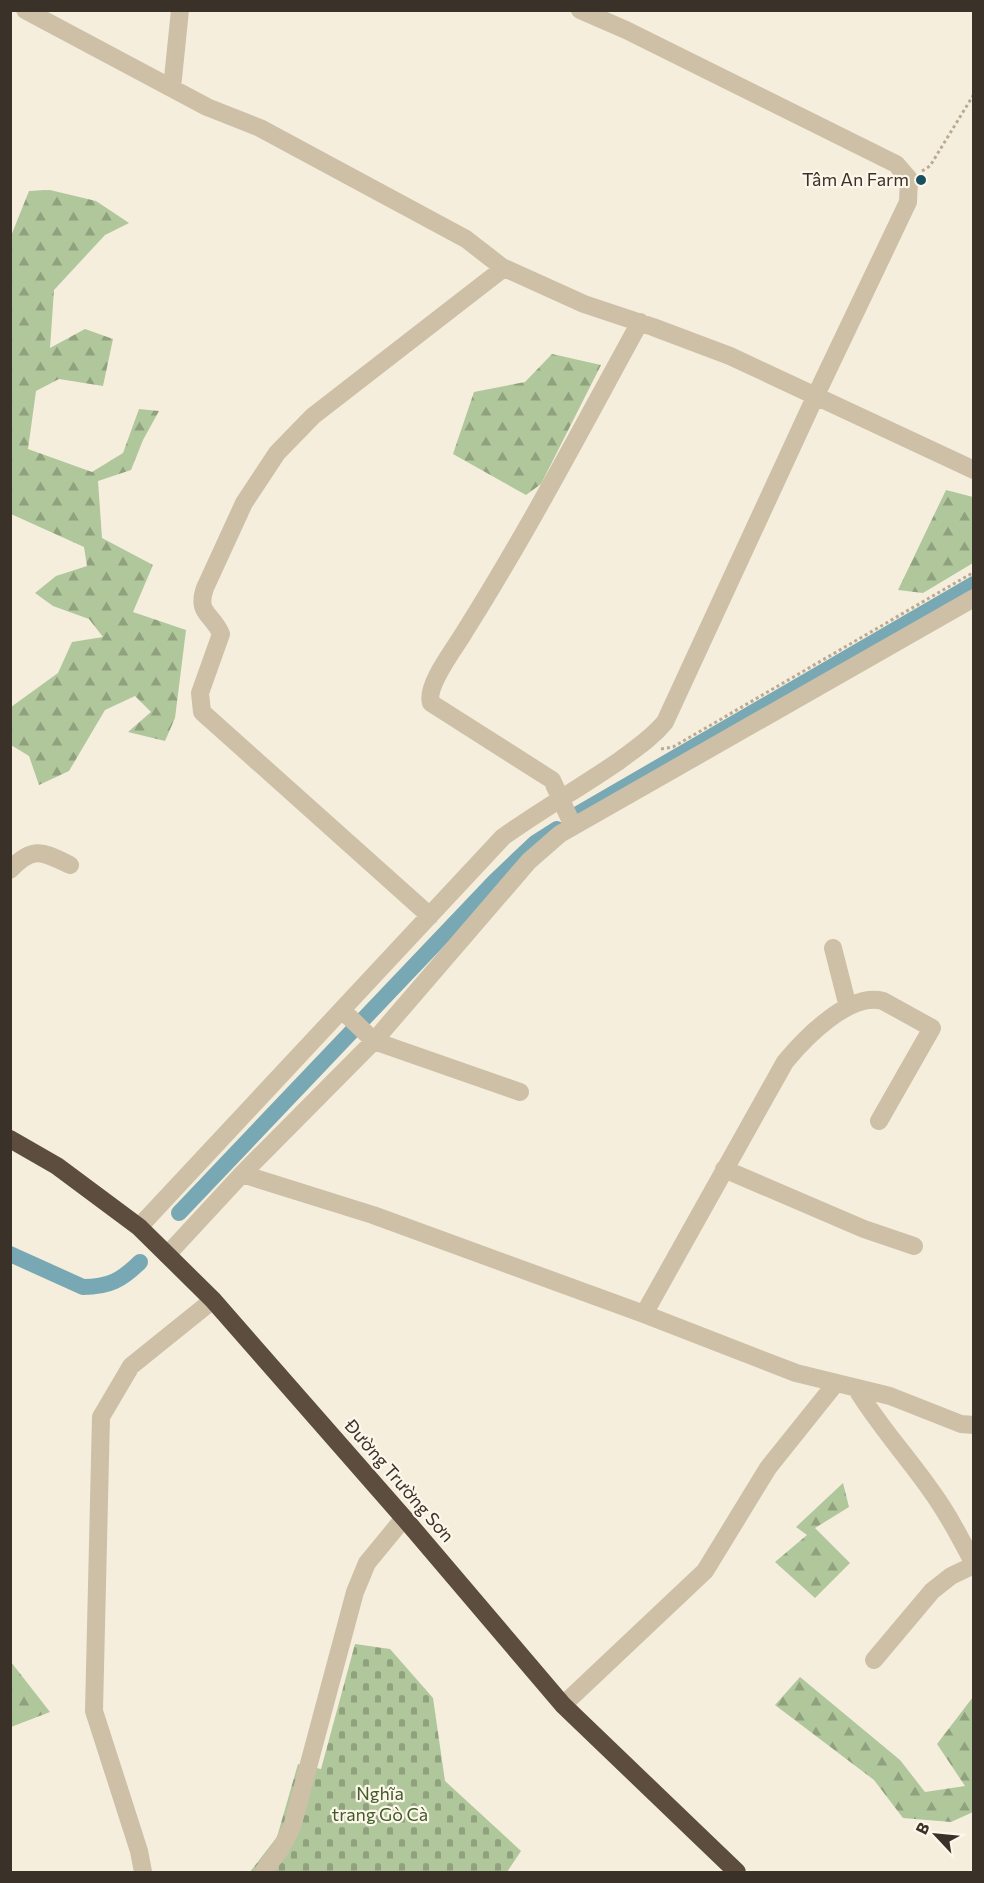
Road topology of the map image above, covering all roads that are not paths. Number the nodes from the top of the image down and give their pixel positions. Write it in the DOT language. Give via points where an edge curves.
graph roads {
  1 [pos="25,10"];
  2 [pos="180,10"];
  3 [pos="580,10"];
  4 [pos="172,88"];
  5 [pos="504,268"];
  6 [pos="640,322"];
  7 [pos="816,395"];
  8 [pos="974,470"];
  9 [pos="974,598"];
  10 [pos="560,798"];
  11 [pos="573,826"];
  12 [pos="70,865"];
  13 [pos="10,870"];
  14 [pos="430,916"];
  15 [pos="833,948"];
  16 [pos="848,1007"];
  17 [pos="342,1010"];
  18 [pos="374,1041"];
  19 [pos="520,1092"];
  20 [pos="879,1121"];
  21 [pos="10,1139"];
  22 [pos="724,1169"];
  23 [pos="242,1174"];
  24 [pos="139,1227"];
  25 [pos="914,1246"];
  26 [pos="167,1255"];
  27 [pos="213,1300"];
  28 [pos="644,1314"];
  29 [pos="836,1383"];
  30 [pos="856,1388"];
  31 [pos="974,1425"];
  32 [pos="404,1518"];
  33 [pos="974,1564"];
  34 [pos="874,1660"];
  35 [pos="563,1705"];
  36 [pos="143,1872"];
  37 [pos="263,1872"];
  38 [pos="737,1872"];
  1 -- 4 [label="street"];
  2 -- 4 [label="street"];
  3 -- 7 [label="street" via="886,158 909,179 908,202"];
  4 -- 5 [label="street" via="260,128 466,239"];
  5 -- 6 [label="street" via="584,304"];
  5 -- 14 [label="street" via="313,416 277,453 244,503 205,588 201,607 221,634 200,693 202,712"];
  6 -- 7 [label="street" via="730,356"];
  6 -- 10 [label="street" via="508,561 437,676 429,697 431,703 552,780"];
  7 -- 8 [label="street"];
  7 -- 10 [label="street" via="665,722 629,753"];
  9 -- 11 [label="street"];
  10 -- 11 [label="street"];
  10 -- 14 [label="street" via="503,837"];
  11 -- 18 [label="street" via="529,861"];
  12 -- 13 [label="street" via="47,854 34,853"];
  14 -- 17 [label="street"];
  15 -- 16 [label="street"];
  16 -- 20 [label="street" via="876,999 932,1028"];
  16 -- 22 [label="street" via="799,1045 785,1062"];
  17 -- 18 [label="street"];
  17 -- 24 [label="street"];
  18 -- 19 [label="street"];
  18 -- 23 [label="street"];
  21 -- 24 [label="highway, Đường Trường Sơn" via="57,1166"];
  22 -- 25 [label="street" via="864,1229"];
  22 -- 28 [label="street"];
  23 -- 26 [label="street"];
  23 -- 28 [label="street" via="372,1215"];
  24 -- 26 [label="highway, Đường Trường Sơn"];
  26 -- 27 [label="highway, Đường Trường Sơn"];
  27 -- 32 [label="highway, Đường Trường Sơn"];
  27 -- 36 [label="street" via="131,1366 101,1417 94,1711"];
  28 -- 29 [label="street" via="796,1373"];
  29 -- 30 [label="street"];
  29 -- 35 [label="street" via="768,1468 705,1570"];
  30 -- 31 [label="street"];
  30 -- 33 [label="street" via="877,1422 933,1493"];
  32 -- 35 [label="highway, Đường Trường Sơn"];
  32 -- 37 [label="street" via="367,1563 355,1592 292,1827"];
  33 -- 34 [label="street" via="932,1591"];
  35 -- 38 [label="highway, Đường Trường Sơn"];
}
